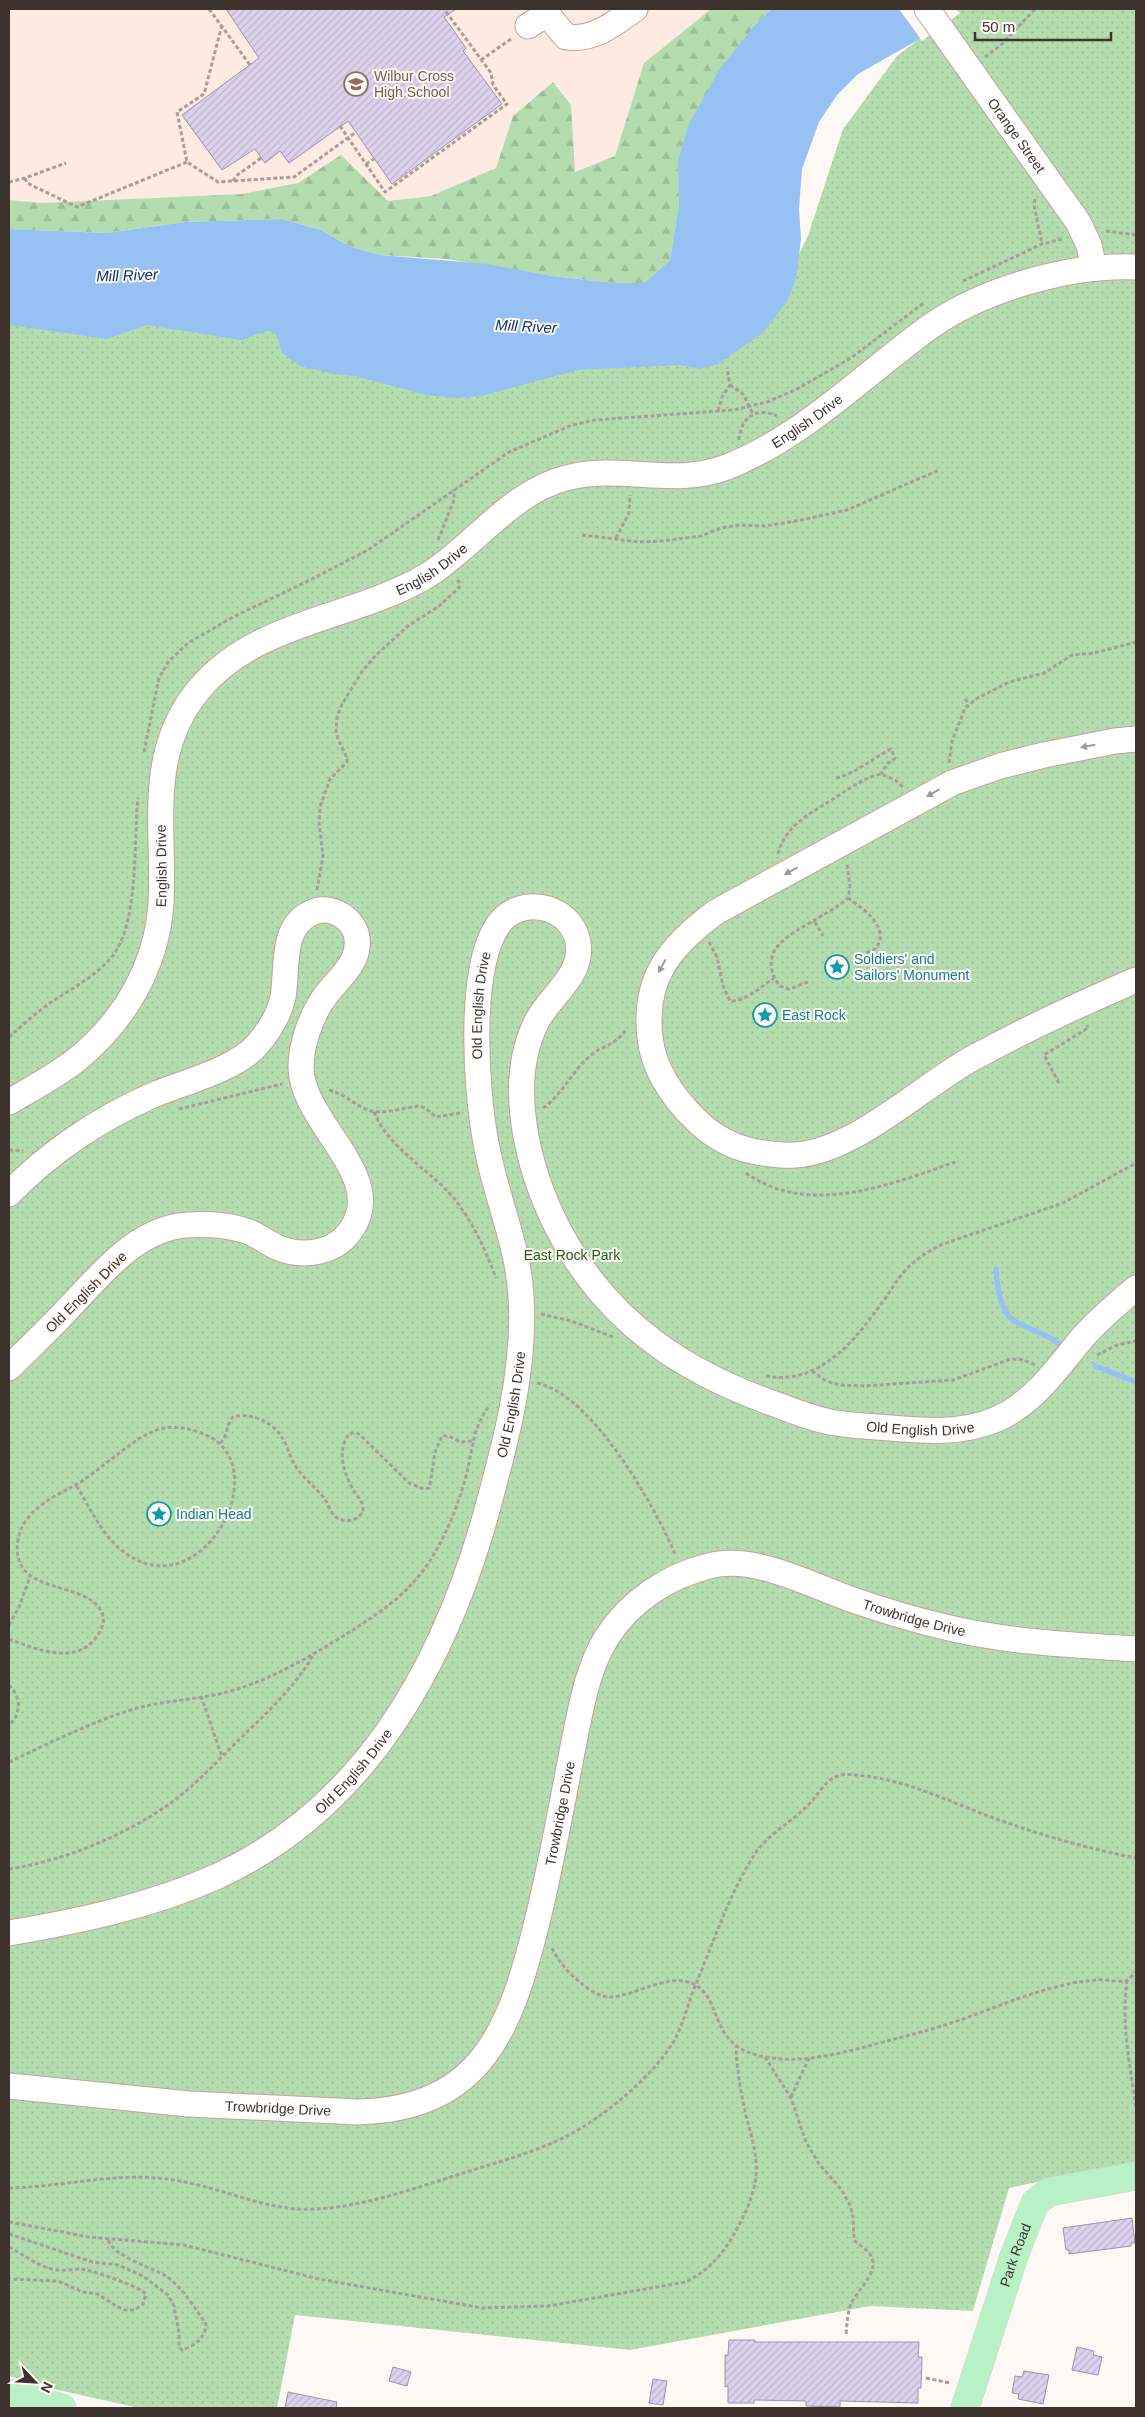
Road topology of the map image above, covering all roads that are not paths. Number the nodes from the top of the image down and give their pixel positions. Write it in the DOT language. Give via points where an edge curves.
graph roads {
  1 [pos="635,9"];
  2 [pos="927,9"];
  3 [pos="528,26"];
  4 [pos="1136,267"];
  5 [pos="1094,268"];
  6 [pos="1136,739"];
  7 [pos="1136,980"];
  8 [pos="9,1102"];
  9 [pos="9,1194"];
  10 [pos="1136,1288"];
  11 [pos="9,1368"];
  12 [pos="1136,1649"];
  13 [pos="9,1933"];
  14 [pos="9,2086"];
  15 [pos="1136,2176"];
  16 [pos="9,2393"];
  17 [pos="62,2408"];
  18 [pos="965,2408"];
  1 -- 3 [label="street" via="594,34 579,39 566,37 547,14"];
  2 -- 5 [label="street, Orange Street" via="1078,222 1089,245"];
  4 -- 5 [label="street, English Drive"];
  5 -- 8 [label="street, English Drive" via="1047,276 957,311 934,324 822,411 766,447 727,466 674,478 600,472 563,478 531,492 454,558 425,576 372,602 289,629 244,651 211,677 194,696 170,743 160,811 161,902 154,949 144,975 124,1010 97,1042 58,1074"];
  6 -- 7 [label="street, one-way" via="1044,755 952,783 716,912 674,948 654,983 649,1024 655,1059 662,1076 689,1114 718,1138 732,1145 746,1150 796,1155 832,1146 880,1119 966,1061 1025,1029"];
  9 -- 11 [label="street, Old English Drive" via="57,1152 110,1116 239,1060 253,1049 269,1031 277,1015 287,948 298,923 316,910 332,911 349,921 357,947 350,967 328,992 314,1016 301,1066 314,1085 310,1101 353,1169 359,1185 360,1209 350,1232 331,1247 305,1254 277,1248 247,1231 227,1227 185,1226 160,1231 142,1240 110,1266"];
  10 -- 13 [label="street, Old English Drive" via="1097,1323 1025,1402 988,1423 961,1429 924,1430 830,1422 752,1396 706,1376 666,1352 632,1325 596,1287 564,1240 547,1206 527,1142 522,1093 526,1049 542,1012 572,974 578,958 578,942 574,929 554,910 538,906 515,910 496,928 484,960 478,1012 478,1061 484,1130 519,1274 522,1314 516,1385 490,1500 462,1592 445,1631 413,1693 382,1741 323,1807 288,1834 218,1876 131,1908"];
  12 -- 14 [label="street, Trowbridge Drive" via="982,1635 943,1627 873,1607 784,1574 741,1564 722,1563 684,1574 667,1581 636,1603 606,1638 596,1660 584,1698 540,1912 517,1995 494,2045 465,2076 426,2099 402,2107 365,2112 216,2106"];
  15 -- 18 [label="main road, Park Road" via="1049,2192 1035,2204 1011,2264"];
  16 -- 17 [label="main road"];
}
